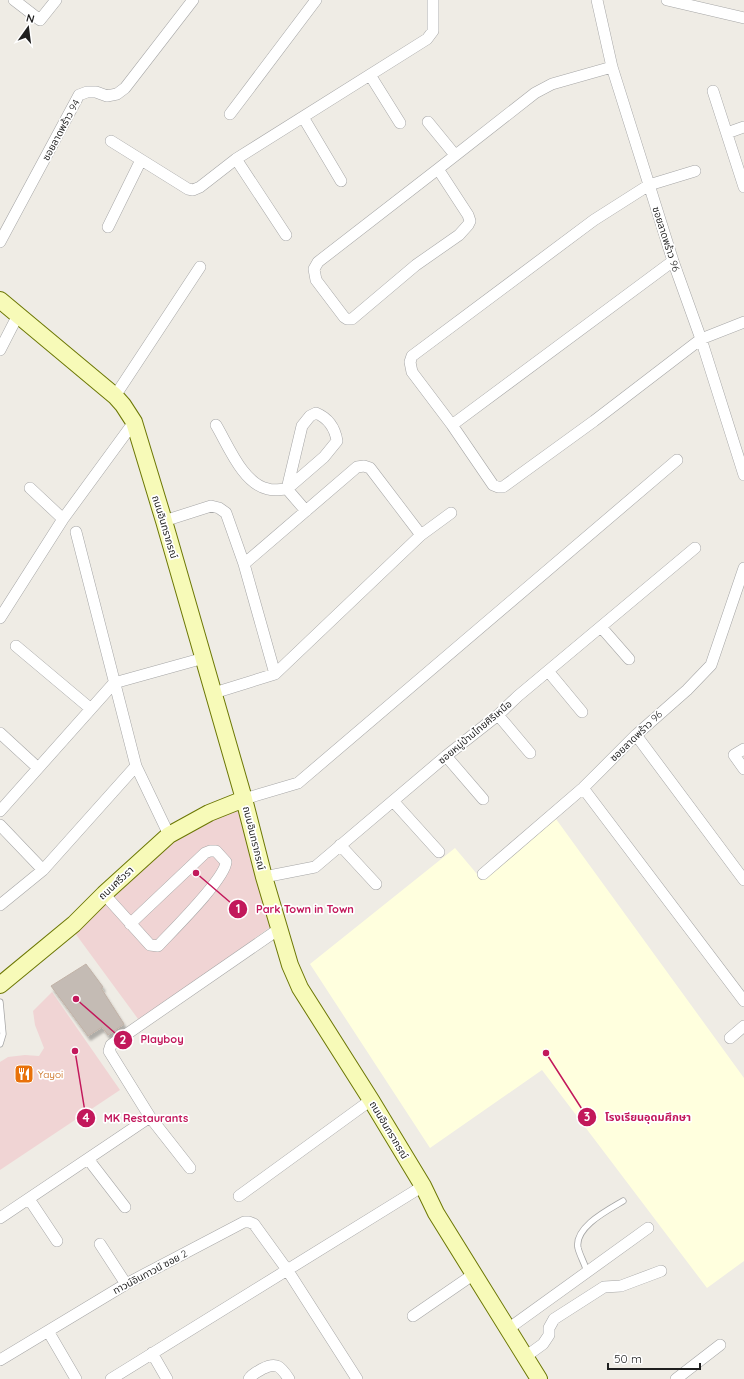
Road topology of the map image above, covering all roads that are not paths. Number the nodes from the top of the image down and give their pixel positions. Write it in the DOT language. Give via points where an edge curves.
graph roads {
  1 [pos="14,0"];
  2 [pos="56,0"];
  3 [pos="193,0"];
  4 [pos="316,0"];
  5 [pos="433,0"];
  6 [pos="597,0"];
  7 [pos="667,0"];
  8 [pos="744,18"];
  9 [pos="612,67"];
  10 [pos="370,75"];
  11 [pos="713,91"];
  12 [pos="230,114"];
  13 [pos="303,117"];
  14 [pos="428,122"];
  15 [pos="400,123"];
  16 [pos="744,127"];
  17 [pos="727,133"];
  18 [pos="111,141"];
  19 [pos="455,155"];
  20 [pos="236,159"];
  21 [pos="141,160"];
  22 [pos="438,169"];
  23 [pos="695,171"];
  24 [pos="341,180"];
  25 [pos="649,185"];
  26 [pos="744,187"];
  27 [pos="108,227"];
  28 [pos="286,235"];
  29 [pos="0,242"];
  30 [pos="673,261"];
  31 [pos="200,267"];
  32 [pos="0,300"];
  33 [pos="18,315"];
  34 [pos="744,322"];
  35 [pos="701,338"];
  36 [pos="0,350"];
  37 [pos="115,396"];
  38 [pos="134,422"];
  39 [pos="216,425"];
  40 [pos="452,425"];
  41 [pos="677,460"];
  42 [pos="744,475"];
  43 [pos="30,488"];
  44 [pos="287,489"];
  45 [pos="306,511"];
  46 [pos="451,512"];
  47 [pos="63,518"];
  48 [pos="164,521"];
  49 [pos="76,532"];
  50 [pos="421,535"];
  51 [pos="695,548"];
  52 [pos="244,564"];
  53 [pos="744,568"];
  54 [pos="0,618"];
  55 [pos="601,627"];
  56 [pos="16,646"];
  57 [pos="204,658"];
  58 [pos="629,660"];
  59 [pos="548,671"];
  60 [pos="275,674"];
  61 [pos="114,683"];
  62 [pos="214,693"];
  63 [pos="90,709"];
  64 [pos="582,712"];
  65 [pos="498,715"];
  66 [pos="0,733"];
  67 [pos="636,735"];
  68 [pos="744,749"];
  69 [pos="530,753"];
  70 [pos="446,756"];
  71 [pos="136,766"];
  72 [pos="38,768"];
  73 [pos="744,769"];
  74 [pos="583,788"];
  75 [pos="244,798"];
  76 [pos="483,799"];
  77 [pos="393,801"];
  78 [pos="0,811"];
  79 [pos="0,825"];
  80 [pos="169,835"];
  81 [pos="340,845"];
  82 [pos="439,852"];
  83 [pos="43,870"];
  84 [pos="483,874"];
  85 [pos="264,877"];
  86 [pos="744,880"];
  87 [pos="376,884"];
  88 [pos="104,894"];
  89 [pos="0,905"];
  90 [pos="130,924"];
  91 [pos="279,930"];
  92 [pos="0,984"];
  93 [pos="744,1001"];
  94 [pos="0,1002"];
  95 [pos="744,1026"];
  96 [pos="730,1038"];
  97 [pos="0,1044"];
  98 [pos="371,1100"];
  99 [pos="150,1117"];
  100 [pos="88,1159"];
  101 [pos="190,1168"];
  102 [pos="423,1186"];
  103 [pos="239,1196"];
  104 [pos="29,1199"];
  105 [pos="623,1201"];
  106 [pos="125,1207"];
  107 [pos="0,1218"];
  108 [pos="648,1228"];
  109 [pos="56,1241"];
  110 [pos="100,1244"];
  111 [pos="288,1271"];
  112 [pos="661,1271"];
  113 [pos="588,1272"];
  114 [pos="474,1274"];
  115 [pos="126,1284"];
  116 [pos="413,1316"];
  117 [pos="508,1329"];
  118 [pos="48,1331"];
  119 [pos="720,1345"];
  120 [pos="152,1353"];
  121 [pos="525,1357"];
  122 [pos="0,1359"];
  123 [pos="76,1379"];
  124 [pos="112,1379"];
  125 [pos="167,1379"];
  126 [pos="249,1379"];
  127 [pos="289,1379"];
  128 [pos="357,1379"];
  129 [pos="539,1379"];
  130 [pos="676,1379"];
  1 -- 2 [label="street" via="40,20"];
  3 -- 29 [label="street, ซอยลาดพร้าว 94" via="125,88 117,94 107,96 87,92 79,96"];
  4 -- 12 [label="street"];
  5 -- 10 [label="street" via="433,31 430,36"];
  6 -- 9 [label="street, ซอยลาดพร้าว 96"];
  7 -- 8 [label="street"];
  9 -- 19 [label="street" via="552,84 535,93"];
  9 -- 25 [label="street, ซอยลาดพร้าว 96"];
  10 -- 13 [label="street"];
  10 -- 15 [label="street"];
  11 -- 17 [label="street"];
  13 -- 20 [label="street"];
  13 -- 24 [label="street"];
  14 -- 19 [label="street"];
  16 -- 17 [label="street"];
  17 -- 26 [label="street"];
  18 -- 21 [label="street"];
  19 -- 22 [label="street"];
  20 -- 21 [label="street" via="194,190 188,189"];
  20 -- 28 [label="street"];
  21 -- 27 [label="street"];
  22 -- 22 [label="street" via="318,262 314,269 316,280 347,319 352,319 416,265 459,235 468,225 468,215"];
  23 -- 25 [label="street"];
  25 -- 30 [label="street, ซอยลาดพร้าว 96"];
  25 -- 40 [label="street" via="594,220 412,356 412,372"];
  30 -- 35 [label="street, ซอยลาดพร้าว 96"];
  30 -- 40 [label="street"];
  31 -- 37 [label="street"];
  32 -- 33 [label="street, ถนนอินทราภรณ์"];
  33 -- 36 [label="street"];
  33 -- 37 [label="street, ถนนอินทราภรณ์"];
  34 -- 35 [label="street"];
  35 -- 40 [label="street" via="503,487 493,486"];
  35 -- 42 [label="street, ซอยลาดพร้าว 96"];
  37 -- 38 [label="street, ถนนอินทราภรณ์"];
  38 -- 47 [label="street"];
  38 -- 48 [label="street, ถนนอินทราภรณ์"];
  39 -- 44 [label="street" via="244,473 255,484 268,489"];
  41 -- 75 [label="street" via="298,783"];
  43 -- 47 [label="street"];
  44 -- 44 [label="street" via="302,426 316,413 323,416 336,433 337,441 324,457"];
  44 -- 45 [label="street"];
  45 -- 50 [label="street" via="358,467 364,466 370,468"];
  45 -- 52 [label="street"];
  46 -- 50 [label="street"];
  47 -- 54 [label="street"];
  48 -- 52 [label="street" via="211,506 219,508 226,513"];
  48 -- 57 [label="street, ถนนอินทราภรณ์"];
  49 -- 61 [label="street"];
  50 -- 60 [label="street"];
  51 -- 55 [label="street, ซอยหมู่บ้านไทยศิริเหนือ"];
  52 -- 60 [label="street"];
  53 -- 67 [label="street, ซอยลาดพร้าว 96" via="711,665"];
  55 -- 58 [label="street"];
  55 -- 59 [label="street, ซอยหมู่บ้านไทยศิริเหนือ"];
  56 -- 63 [label="street"];
  57 -- 61 [label="street"];
  57 -- 62 [label="street, ถนนอินทราภรณ์"];
  59 -- 64 [label="street"];
  59 -- 65 [label="street, ซอยหมู่บ้านไทยศิริเหนือ"];
  60 -- 62 [label="street"];
  61 -- 63 [label="street"];
  61 -- 71 [label="street"];
  62 -- 75 [label="street, ถนนอินทราภรณ์"];
  63 -- 72 [label="street"];
  65 -- 69 [label="street"];
  65 -- 70 [label="street, ซอยหมู่บ้านไทยศิริเหนือ"];
  66 -- 72 [label="street"];
  67 -- 74 [label="street, ซอยลาดพร้าว 96"];
  67 -- 86 [label="street"];
  68 -- 73 [label="street" via="734,755"];
  70 -- 76 [label="street"];
  70 -- 77 [label="street, ซอยหมู่บ้านไทยศิริเหนือ"];
  71 -- 80 [label="street"];
  71 -- 83 [label="street"];
  72 -- 78 [label="street"];
  74 -- 84 [label="street, ซอยลาดพร้าว 96"];
  74 -- 93 [label="street"];
  75 -- 80 [label="street, ถนนศรีวรา" via="209,813"];
  75 -- 85 [label="street, ถนนอินทราภรณ์"];
  77 -- 81 [label="street, ซอยหมู่บ้านไทยศิริเหนือ"];
  77 -- 82 [label="street"];
  79 -- 83 [label="street"];
  80 -- 88 [label="street, ถนนศรีวรา"];
  81 -- 85 [label="street, ซอยหมู่บ้านไทยศิริเหนือ" via="314,867"];
  81 -- 87 [label="street"];
  83 -- 89 [label="street"];
  85 -- 91 [label="street, ถนนอินทราภรณ์"];
  88 -- 90 [label="street"];
  88 -- 92 [label="street, ถนนศรีวรา" via="74,924"];
  90 -- 90 [label="street" via="150,945 158,946 214,885 224,871 226,862 216,851 205,853"];
  91 -- 98 [label="street, ถนนอินทราภรณ์" via="300,988"];
  91 -- 99 [label="street" via="111,1045 110,1051"];
  94 -- 97 [label="lane" via="3,1034"];
  95 -- 96 [label="street"];
  98 -- 102 [label="street, ถนนอินทราภรณ์"];
  98 -- 103 [label="street"];
  99 -- 100 [label="street"];
  99 -- 101 [label="street"];
  100 -- 104 [label="street"];
  100 -- 106 [label="street"];
  102 -- 111 [label="street"];
  102 -- 114 [label="street, ถนนอินทราภรณ์" via="436,1213"];
  104 -- 107 [label="street"];
  104 -- 109 [label="street"];
  105 -- 113 [label="lane" via="583,1230 578,1248"];
  108 -- 113 [label="street"];
  110 -- 115 [label="street"];
  111 -- 115 [label="street, ทาวน์อินทาวน์ ซอย 2" via="254,1224 244,1222"];
  111 -- 120 [label="street"];
  111 -- 128 [label="street, ทาวน์อินทาวน์ ซอย 2"];
  112 -- 121 [label="street" via="621,1286 604,1287 554,1319 543,1344"];
  113 -- 117 [label="street"];
  114 -- 116 [label="street"];
  114 -- 117 [label="street, ถนนอินทราภรณ์"];
  115 -- 118 [label="street, ทาวน์อินทาวน์ ซอย 2"];
  117 -- 121 [label="street, ถนนอินทราภรณ์"];
  118 -- 122 [label="street, ทาวน์อินทาวน์ ซอย 2"];
  118 -- 123 [label="street"];
  119 -- 130 [label="street"];
  120 -- 124 [label="street"];
  120 -- 125 [label="street"];
  121 -- 129 [label="street, ถนนอินทราภรณ์"];
  126 -- 127 [label="street" via="269,1365 276,1365 282,1369"];
}
